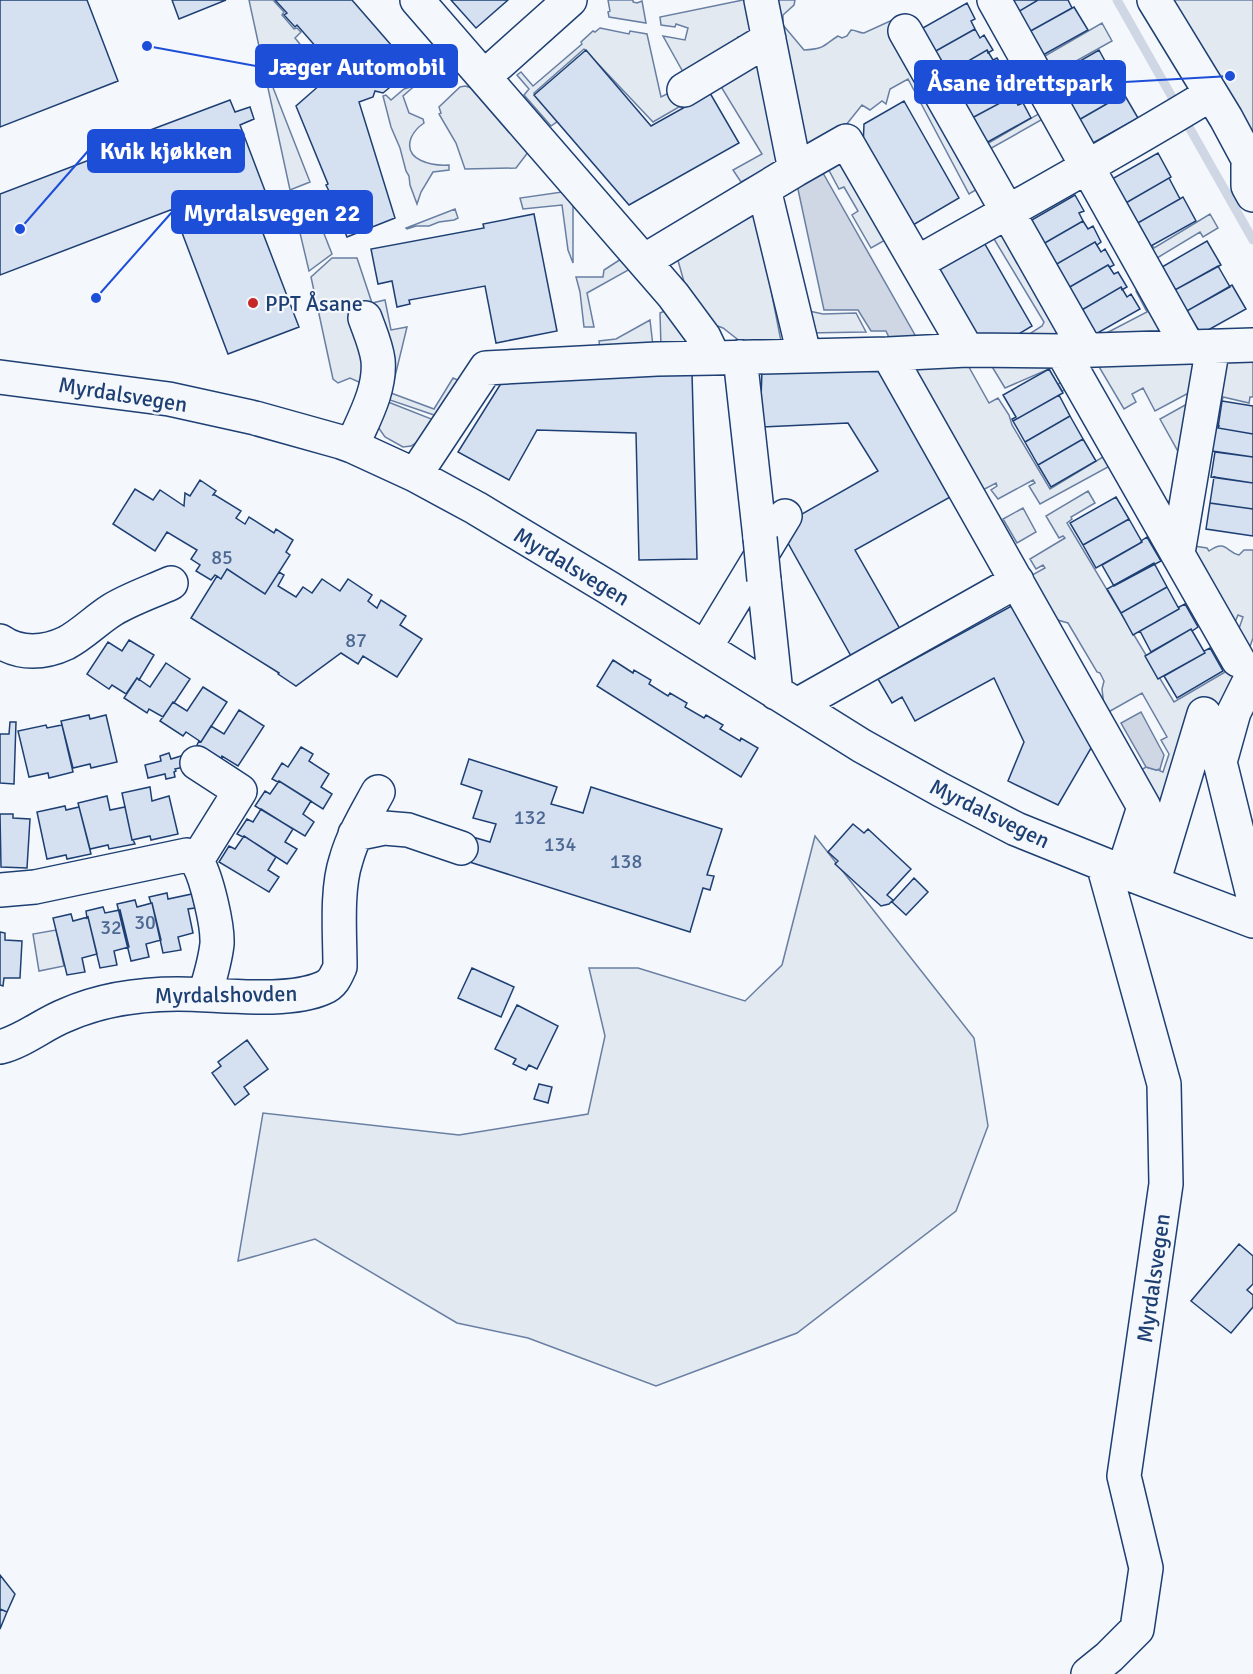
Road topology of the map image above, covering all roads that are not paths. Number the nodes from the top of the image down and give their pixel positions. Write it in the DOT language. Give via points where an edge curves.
graph roads {
  1 [pos="417,0"];
  2 [pos="570,0"];
  3 [pos="761,0"];
  4 [pos="994,0"];
  5 [pos="1154,0"];
  6 [pos="904,31"];
  7 [pos="769,39"];
  8 [pos="484,77"];
  9 [pos="684,90"];
  10 [pos="1202,100"];
  11 [pos="1087,166"];
  12 [pos="795,170"];
  13 [pos="764,189"];
  14 [pos="1253,195"];
  15 [pos="1007,211"];
  16 [pos="644,261"];
  17 [pos="916,263"];
  18 [pos="364,318"];
  19 [pos="1253,345"];
  20 [pos="1201,346"];
  21 [pos="967,350"];
  22 [pos="1074,350"];
  23 [pos="804,354"];
  24 [pos="888,354"];
  25 [pos="727,357"];
  26 [pos="0,376"];
  27 [pos="352,446"];
  28 [pos="415,475"];
  29 [pos="785,516"];
  30 [pos="1178,554"];
  31 [pos="1017,581"];
  32 [pos="171,583"];
  33 [pos="0,641"];
  34 [pos="705,648"];
  35 [pos="1246,667"];
  36 [pos="787,699"];
  37 [pos="1204,714"];
  38 [pos="197,763"];
  39 [pos="378,792"];
  40 [pos="355,834"];
  41 [pos="461,848"];
  42 [pos="197,860"];
  43 [pos="1126,873"];
  44 [pos="0,890"];
  45 [pos="1253,896"];
  46 [pos="1253,921"];
  47 [pos="205,994"];
  48 [pos="0,1047"];
  49 [pos="1088,1674"];
  1 -- 8 [label="street"];
  2 -- 8 [label="street"];
  3 -- 7 [label="street"];
  4 -- 11 [label="street"];
  5 -- 10 [label="street"];
  6 -- 15 [label="street"];
  7 -- 9 [label="street"];
  7 -- 12 [label="street"];
  8 -- 16 [label="street"];
  10 -- 11 [label="street"];
  10 -- 14 [label="street" via="1248,159 1248,186"];
  11 -- 15 [label="street"];
  11 -- 20 [label="street"];
  12 -- 13 [label="street"];
  12 -- 17 [label="street" via="846,141"];
  13 -- 16 [label="street"];
  13 -- 23 [label="street"];
  15 -- 17 [label="street"];
  15 -- 22 [label="street"];
  16 -- 25 [label="street" via="704,337"];
  17 -- 21 [label="street"];
  18 -- 27 [label="street" via="374,341 378,374 373,397"];
  19 -- 20 [label="street"];
  20 -- 22 [label="street"];
  20 -- 30 [label="street"];
  21 -- 22 [label="street"];
  21 -- 24 [label="street"];
  22 -- 30 [label="street"];
  23 -- 24 [label="street"];
  23 -- 25 [label="street"];
  24 -- 31 [label="street"];
  25 -- 28 [label="street" via="486,368"];
  25 -- 36 [label="street, bridge"];
  26 -- 27 [label="street, Myrdalsvegen" via="169,399"];
  27 -- 28 [label="street, Myrdalsvegen"];
  28 -- 34 [label="street, Myrdalsvegen"];
  29 -- 34 [label="street"];
  30 -- 35 [label="street"];
  31 -- 36 [label="street"];
  31 -- 43 [label="street" via="1144,807"];
  32 -- 33 [label="street" via="112,610 66,643 27,652"];
  34 -- 36 [label="street, Myrdalsvegen"];
  35 -- 45 [label="street" via="1220,762"];
  36 -- 43 [label="street, Myrdalsvegen" via="872,752 1016,829"];
  37 -- 43 [label="street"];
  38 -- 42 [label="street" via="240,791"];
  39 -- 40 [label="street, Myrdalshovden"];
  40 -- 41 [label="street" via="384,828 408,830"];
  40 -- 47 [label="street, Myrdalshovden" via="341,887 340,967 335,980 324,988 288,996"];
  42 -- 44 [label="street" via="187,855 35,887"];
  42 -- 47 [label="street" via="212,906 217,941"];
  43 -- 46 [label="street, Myrdalsvegen"];
  43 -- 49 [label="street, Myrdalsvegen" via="1164,1084 1166,1184 1124,1476 1146,1568 1137,1629"];
  47 -- 48 [label="street, Myrdalshovden" via="141,996 100,1004 65,1015"];
}
